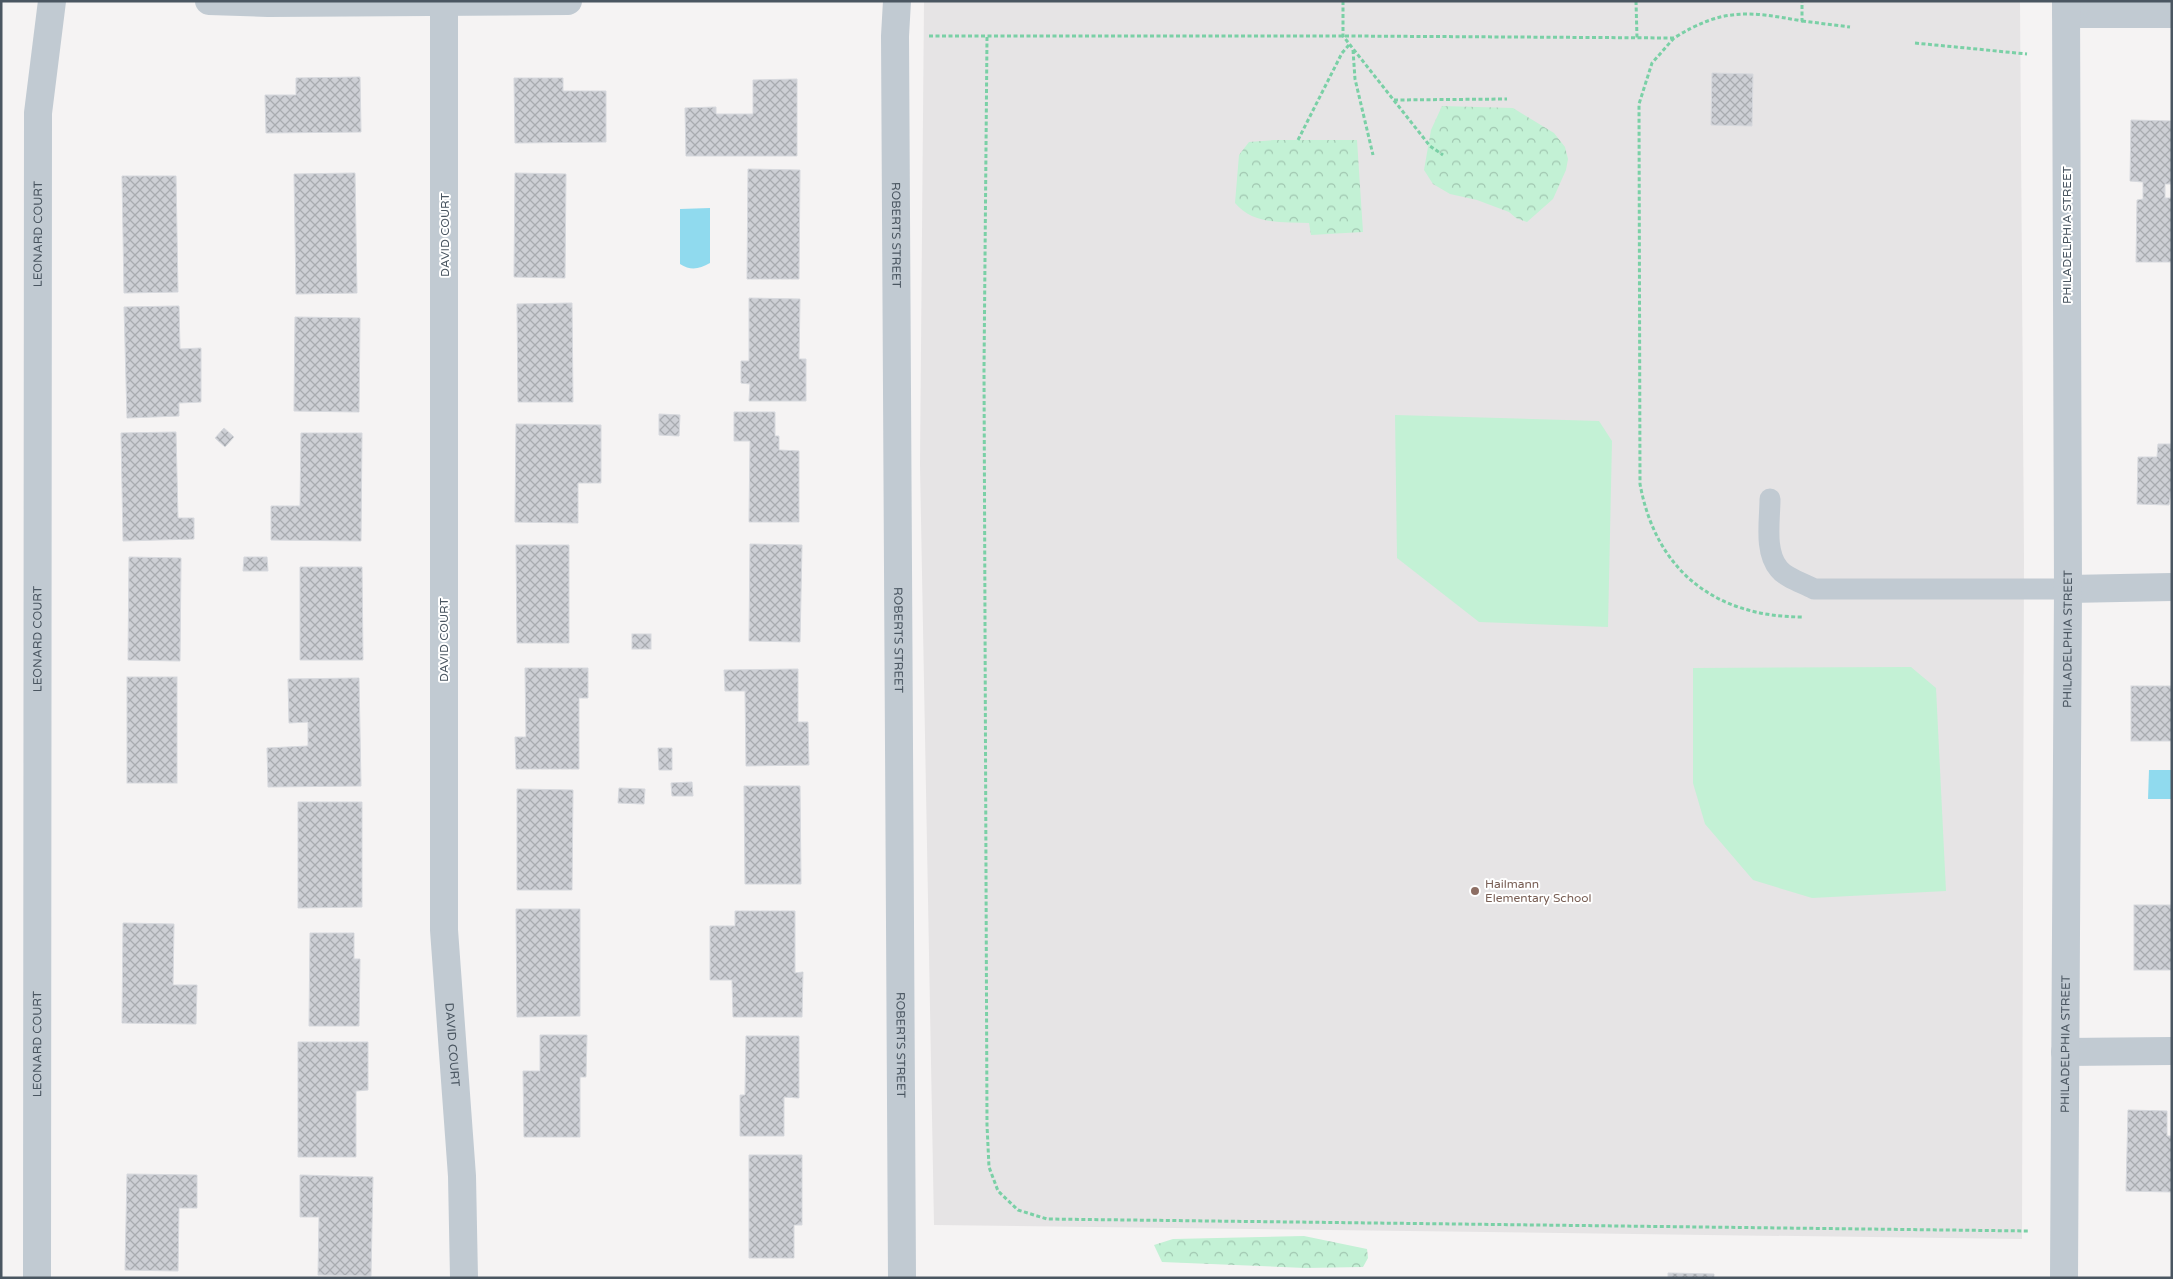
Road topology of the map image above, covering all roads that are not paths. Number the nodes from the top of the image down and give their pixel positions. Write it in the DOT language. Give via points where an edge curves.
graph roads {
  1 [pos="52,1"];
  2 [pos="209,1"];
  3 [pos="568,1"];
  4 [pos="897,1"];
  5 [pos="444,2"];
  6 [pos="2066,8"];
  7 [pos="2172,14"];
  8 [pos="1770,499"];
  9 [pos="2172,587"];
  10 [pos="2068,589"];
  11 [pos="2172,1051"];
  12 [pos="2065,1052"];
  13 [pos="37,1278"];
  14 [pos="464,1278"];
  15 [pos="902,1278"];
  16 [pos="2064,1278"];
  1 -- 13 [label="street, LEONARD COURT" via="38,113"];
  2 -- 5 [label="street"];
  3 -- 5 [label="street"];
  4 -- 15 [label="street, ROBERTS STREET"];
  5 -- 14 [label="street, DAVID COURT" via="444,930 462,1176"];
  6 -- 7 [label="street"];
  6 -- 10 [label="street, PHILADELPHIA STREET"];
  8 -- 10 [label="lane" via="1772,559 1780,571 1814,589"];
  9 -- 10 [label="street"];
  10 -- 12 [label="street, PHILADELPHIA STREET"];
  11 -- 12 [label="street"];
  12 -- 16 [label="street, PHILADELPHIA STREET"];
}
